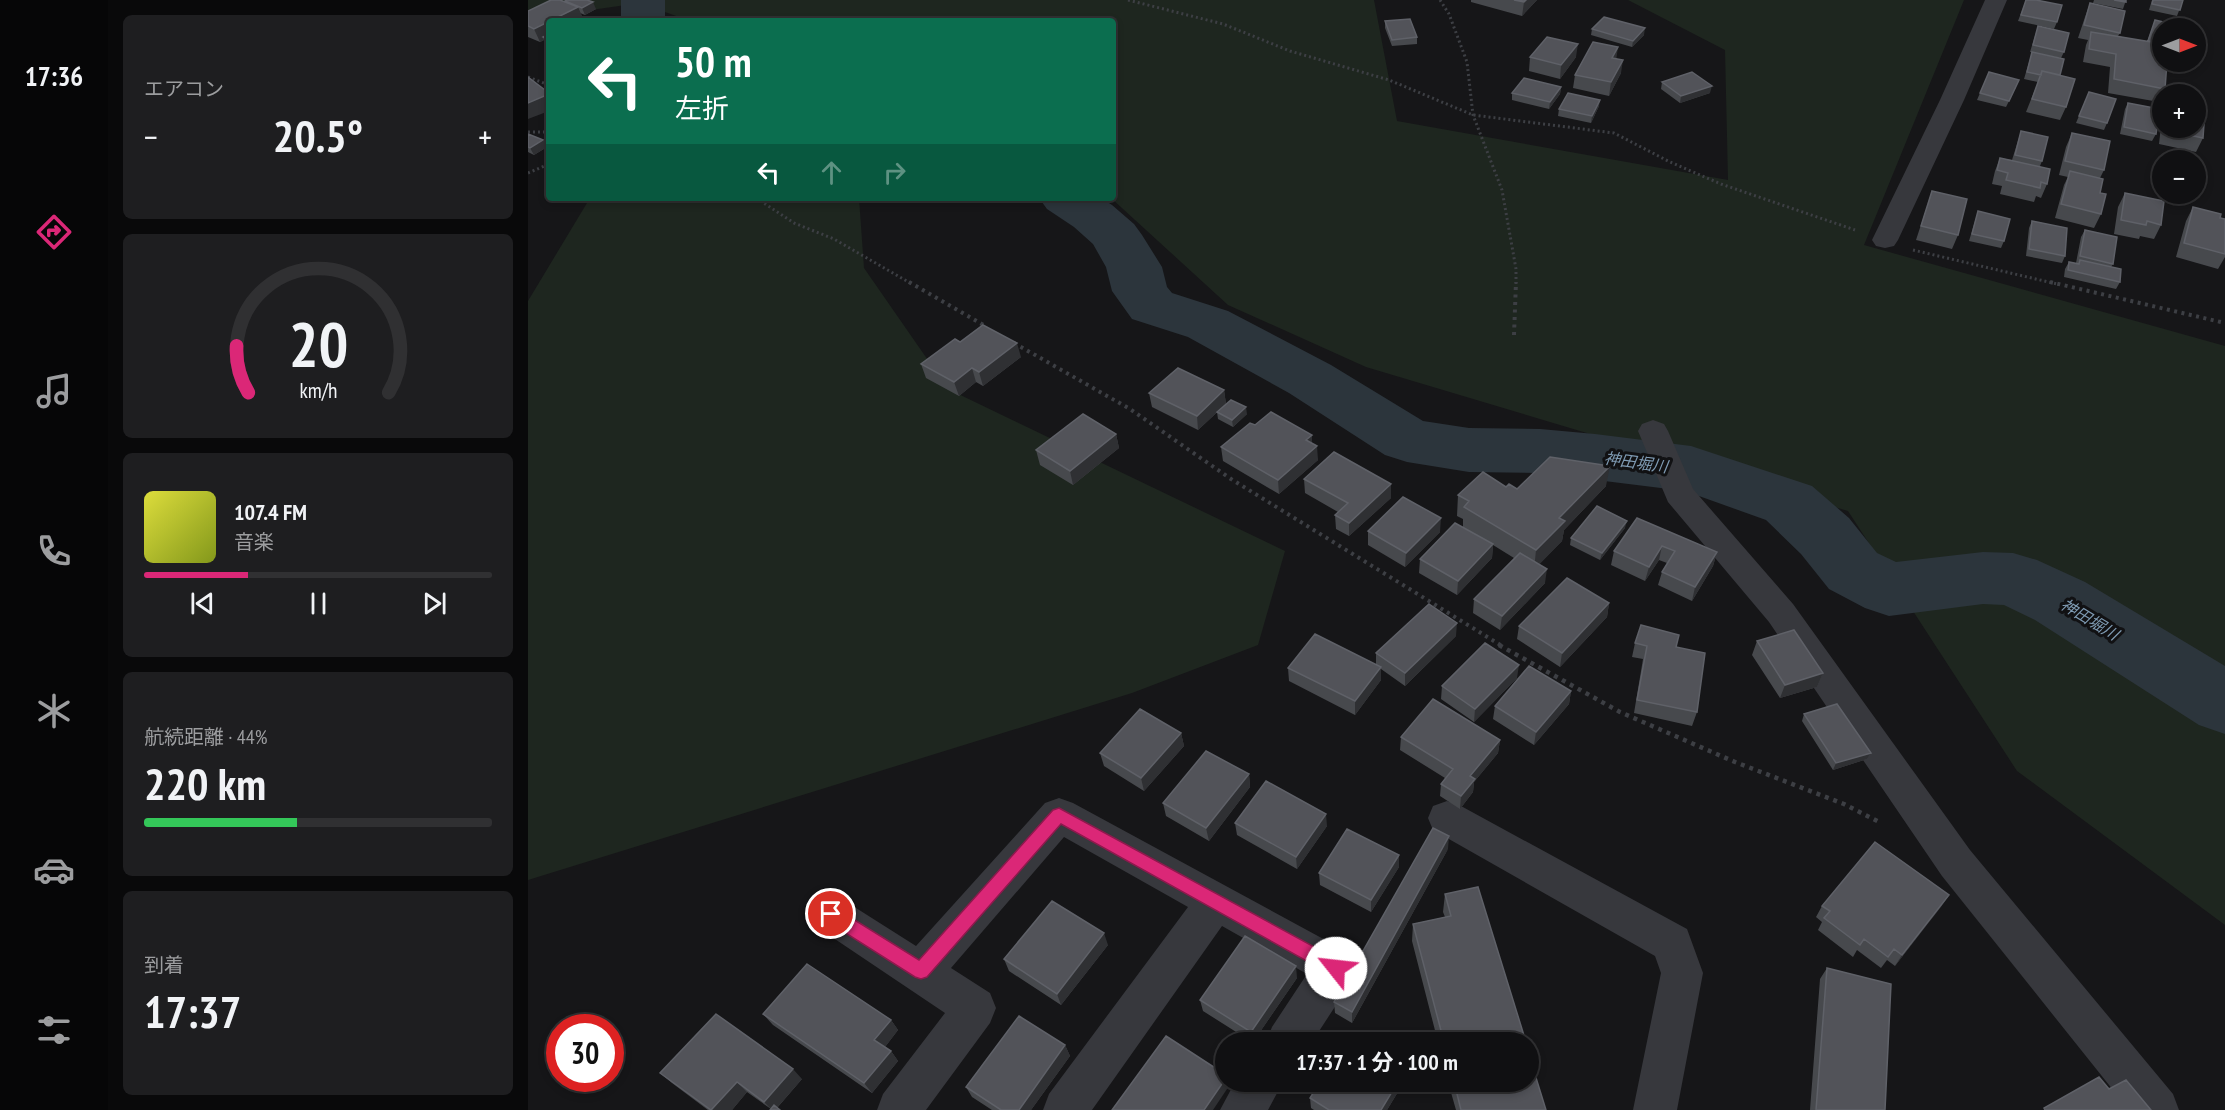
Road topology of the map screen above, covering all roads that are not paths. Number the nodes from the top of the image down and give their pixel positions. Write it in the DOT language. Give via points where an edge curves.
graph roads {
  1 [pos="1996,0"];
  2 [pos="1885,240"];
  3 [pos="1653,431"];
  4 [pos="1448,818"];
  5 [pos="1216,902"];
  6 [pos="831,914"];
  7 [pos="921,971"];
  8 [pos="1294,1032"];
  9 [pos="1254,1092"];
  10 [pos="899,1110"];
  11 [pos="1065,1110"];
  12 [pos="1242,1110"];
  13 [pos="1655,1110"];
  14 [pos="2157,1110"];
  1 -- 2 [label="street"];
  3 -- 14 [label="street" via="1679,494 1781,613 1956,863"];
  4 -- 13 [label="street" via="1672,943 1683,973"];
  5 -- 7 [label="street" via="1059,815"];
  5 -- 8 [label="street" via="1336,968"];
  5 -- 11 [label="street"];
  6 -- 7 [label="street"];
  7 -- 10 [label="street" via="975,1008"];
  9 -- 12 [label="street"];
}
